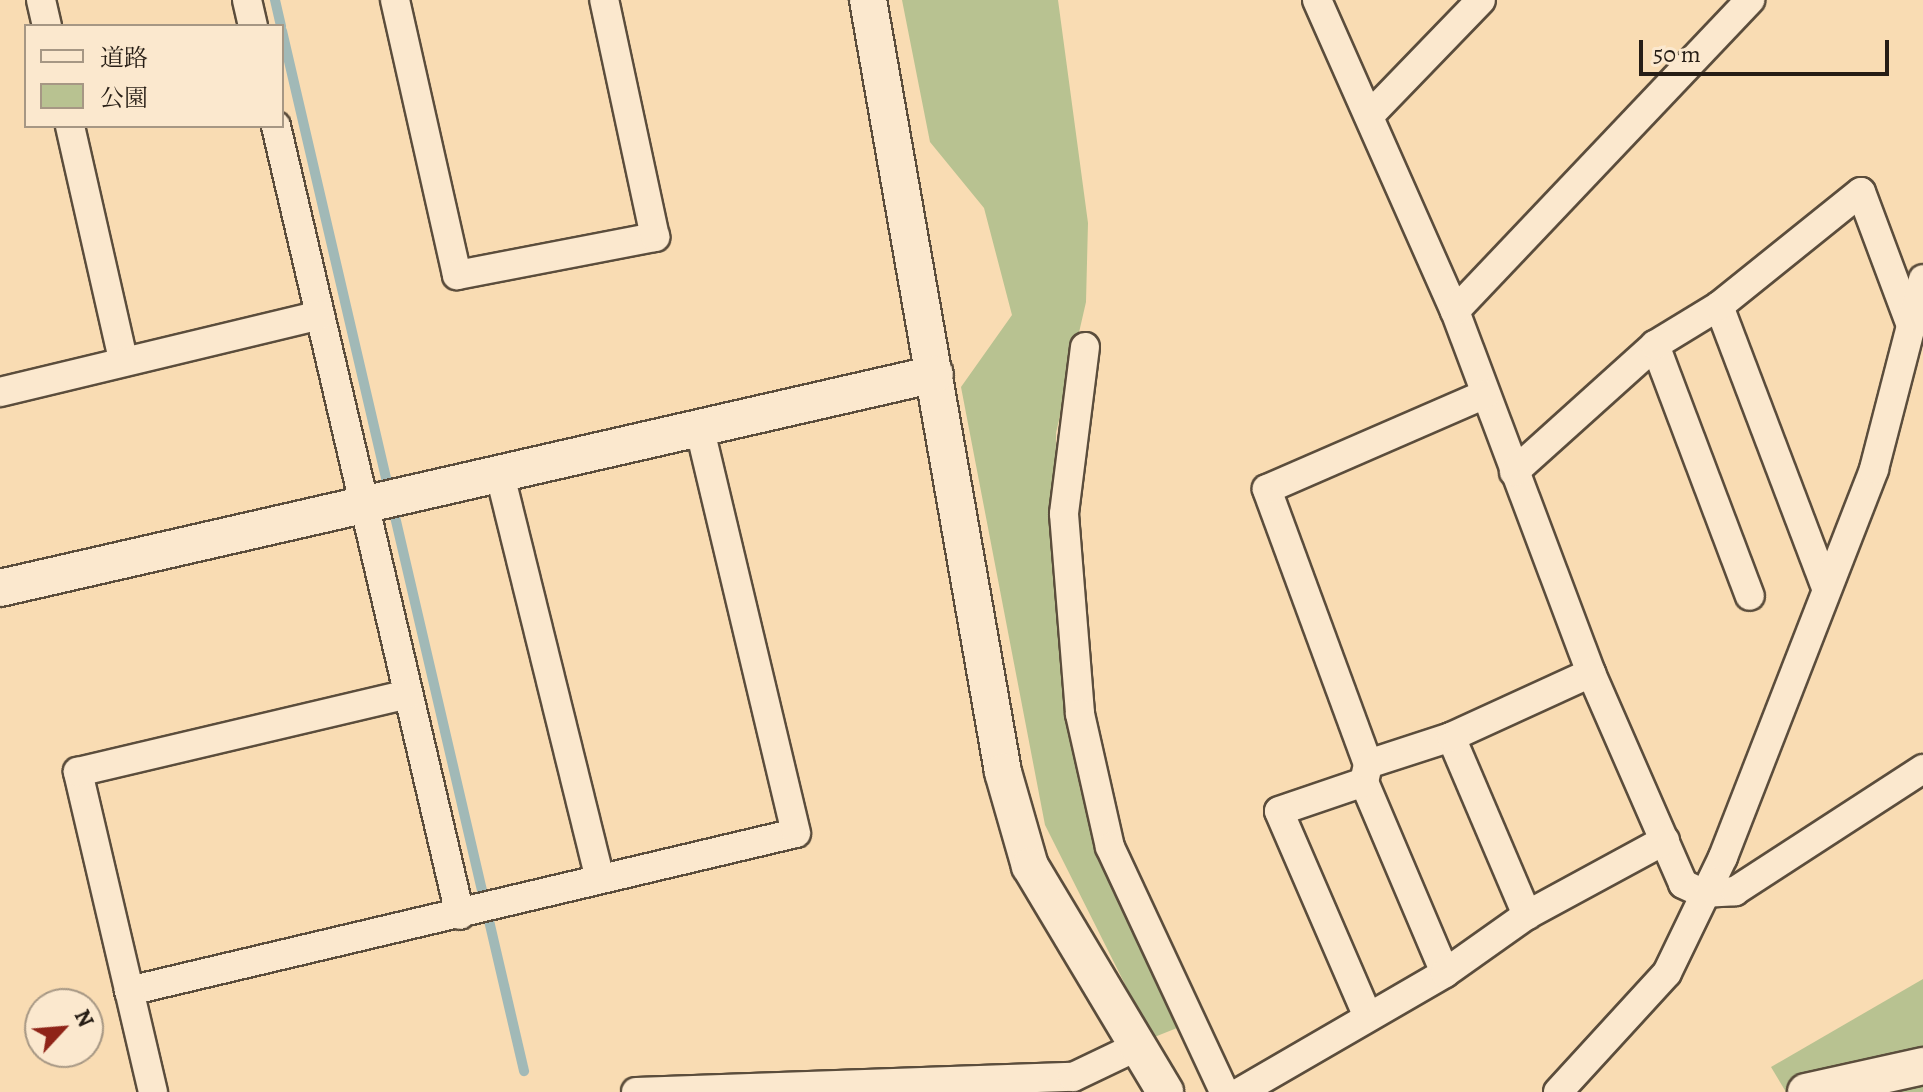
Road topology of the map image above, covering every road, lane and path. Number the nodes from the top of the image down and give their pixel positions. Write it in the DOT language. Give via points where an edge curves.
graph roads {
  1 [pos="41,0"];
  2 [pos="247,0"];
  3 [pos="395,0"];
  4 [pos="604,0"];
  5 [pos="868,0"];
  6 [pos="1317,0"];
  7 [pos="1481,0"];
  8 [pos="1750,0"];
  9 [pos="47,24"];
  10 [pos="253,24"];
  11 [pos="1369,116"];
  12 [pos="70,128"];
  13 [pos="276,128"];
  14 [pos="1923,279"];
  15 [pos="1719,306"];
  16 [pos="1455,311"];
  17 [pos="320,315"];
  18 [pos="1910,323"];
  19 [pos="1655,345"];
  20 [pos="1085,347"];
  21 [pos="123,360"];
  22 [pos="935,374"];
  23 [pos="0,392"];
  24 [pos="1485,394"];
  25 [pos="699,426"];
  26 [pos="499,471"];
  27 [pos="1514,472"];
  28 [pos="367,500"];
  29 [pos="0,588"];
  30 [pos="1826,588"];
  31 [pos="1750,596"];
  32 [pos="1591,673"];
  33 [pos="408,694"];
  34 [pos="1451,737"];
  35 [pos="1923,769"];
  36 [pos="1366,773"];
  37 [pos="1665,840"];
  38 [pos="600,878"];
  39 [pos="1702,893"];
  40 [pos="460,915"];
  41 [pos="1527,915"];
  42 [pos="1445,973"];
  43 [pos="129,991"];
  44 [pos="1368,1017"];
  45 [pos="1136,1047"];
  46 [pos="1923,1066"];
  47 [pos="911,1086"];
  48 [pos="1570,1087"];
  49 [pos="677,1090"];
  50 [pos="153,1092"];
  51 [pos="636,1092"];
  52 [pos="1165,1092"];
  53 [pos="1224,1092"];
  54 [pos="1240,1092"];
  55 [pos="1806,1092"];
  1 -- 9 [label="street"];
  2 -- 10 [label="street"];
  3 -- 4 [label="street" via="457,275 655,237"];
  5 -- 22 [label="street"];
  6 -- 11 [label="street"];
  7 -- 11 [label="street"];
  8 -- 16 [label="street"];
  11 -- 16 [label="street"];
  12 -- 21 [label="street"];
  13 -- 17 [label="street"];
  14 -- 18 [label="street"];
  15 -- 18 [label="street" via="1861,192"];
  15 -- 19 [label="street"];
  15 -- 30 [label="street"];
  16 -- 24 [label="street"];
  17 -- 21 [label="street"];
  17 -- 28 [label="street"];
  18 -- 30 [label="street" via="1874,469"];
  19 -- 27 [label="street"];
  19 -- 31 [label="street"];
  20 -- 53 [label="street" via="1064,514 1080,714 1110,847"];
  21 -- 23 [label="street"];
  22 -- 25 [label="street"];
  22 -- 45 [label="street" via="1003,772 1030,866"];
  24 -- 27 [label="street"];
  24 -- 36 [label="street" via="1267,489"];
  25 -- 26 [label="street"];
  25 -- 38 [label="street" via="796,833"];
  26 -- 28 [label="street"];
  26 -- 38 [label="street"];
  27 -- 32 [label="street"];
  28 -- 29 [label="street"];
  28 -- 33 [label="street"];
  30 -- 39 [label="street" via="1723,857"];
  32 -- 34 [label="street"];
  32 -- 37 [label="street"];
  33 -- 40 [label="street"];
  33 -- 43 [label="street" via="78,772"];
  34 -- 36 [label="street"];
  34 -- 41 [label="street"];
  35 -- 39 [label="street" via="1735,891"];
  36 -- 42 [label="street"];
  36 -- 44 [label="street" via="1279,811"];
  37 -- 39 [label="street" via="1683,884"];
  37 -- 41 [label="street"];
  38 -- 40 [label="street"];
  39 -- 48 [label="street" via="1667,973"];
  40 -- 43 [label="street"];
  41 -- 42 [label="street"];
  42 -- 44 [label="street"];
  43 -- 50 [label="street"];
  44 -- 54 [label="street"];
  45 -- 47 [label="street" via="1073,1077"];
  45 -- 52 [label="street"];
  46 -- 55 [label="street"];
  47 -- 49 [label="street"];
  49 -- 51 [label="street"];
}
